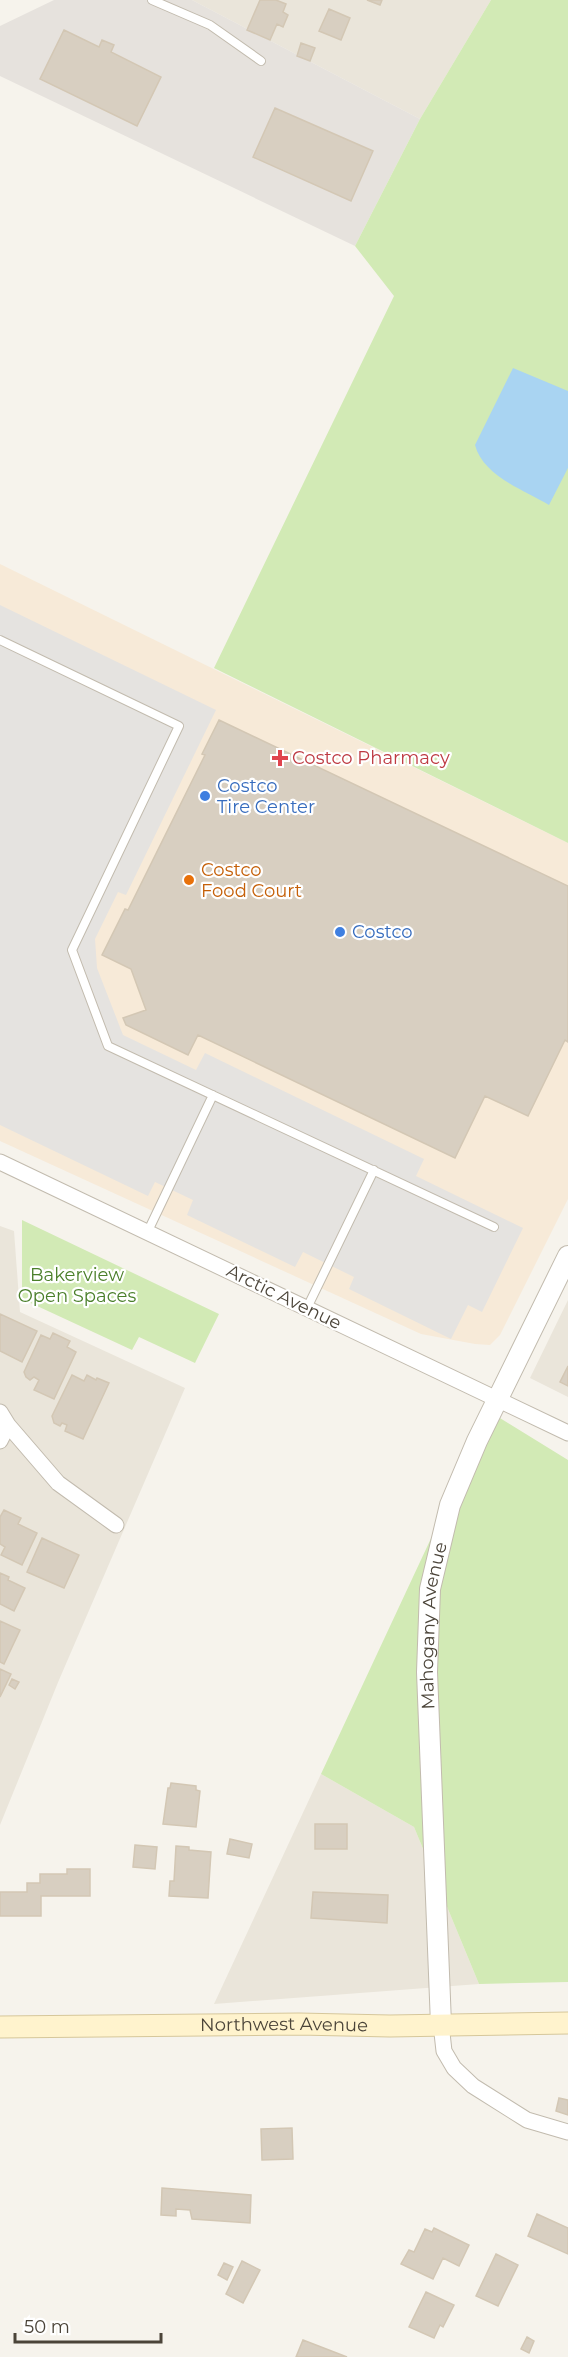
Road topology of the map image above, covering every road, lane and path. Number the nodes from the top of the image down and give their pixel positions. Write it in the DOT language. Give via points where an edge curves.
graph roads {
  1 [pos="152,0"];
  2 [pos="261,61"];
  3 [pos="0,640"];
  4 [pos="213,1095"];
  5 [pos="0,1162"];
  6 [pos="374,1170"];
  7 [pos="494,1227"];
  8 [pos="148,1231"];
  9 [pos="568,1256"];
  10 [pos="307,1308"];
  11 [pos="499,1398"];
  12 [pos="4,1419"];
  13 [pos="568,1433"];
  14 [pos="0,1441"];
  15 [pos="116,1525"];
  16 [pos="568,2023"];
  17 [pos="441,2024"];
  18 [pos="0,2027"];
  19 [pos="568,2132"];
  1 -- 2 [label="lane" via="210,25"];
  3 -- 4 [label="lane" via="179,726 72,950 108,1046"];
  4 -- 6 [label="lane"];
  4 -- 8 [label="lane"];
  5 -- 8 [label="street, Arctic Avenue"];
  6 -- 7 [label="lane"];
  6 -- 10 [label="lane"];
  8 -- 10 [label="street, Arctic Avenue"];
  9 -- 11 [label="street, Mahogany Avenue"];
  10 -- 11 [label="street, Arctic Avenue"];
  11 -- 13 [label="street, Arctic Avenue"];
  11 -- 17 [label="street, Mahogany Avenue" via="450,1505 430,1589 427,1672"];
  12 -- 14 [label="street"];
  12 -- 15 [label="street" via="58,1483"];
  16 -- 17 [label="main road, Northwest Avenue"];
  17 -- 18 [label="main road, Northwest Avenue"];
  17 -- 19 [label="street" via="444,2051 454,2068 473,2086 527,2120"];
}
